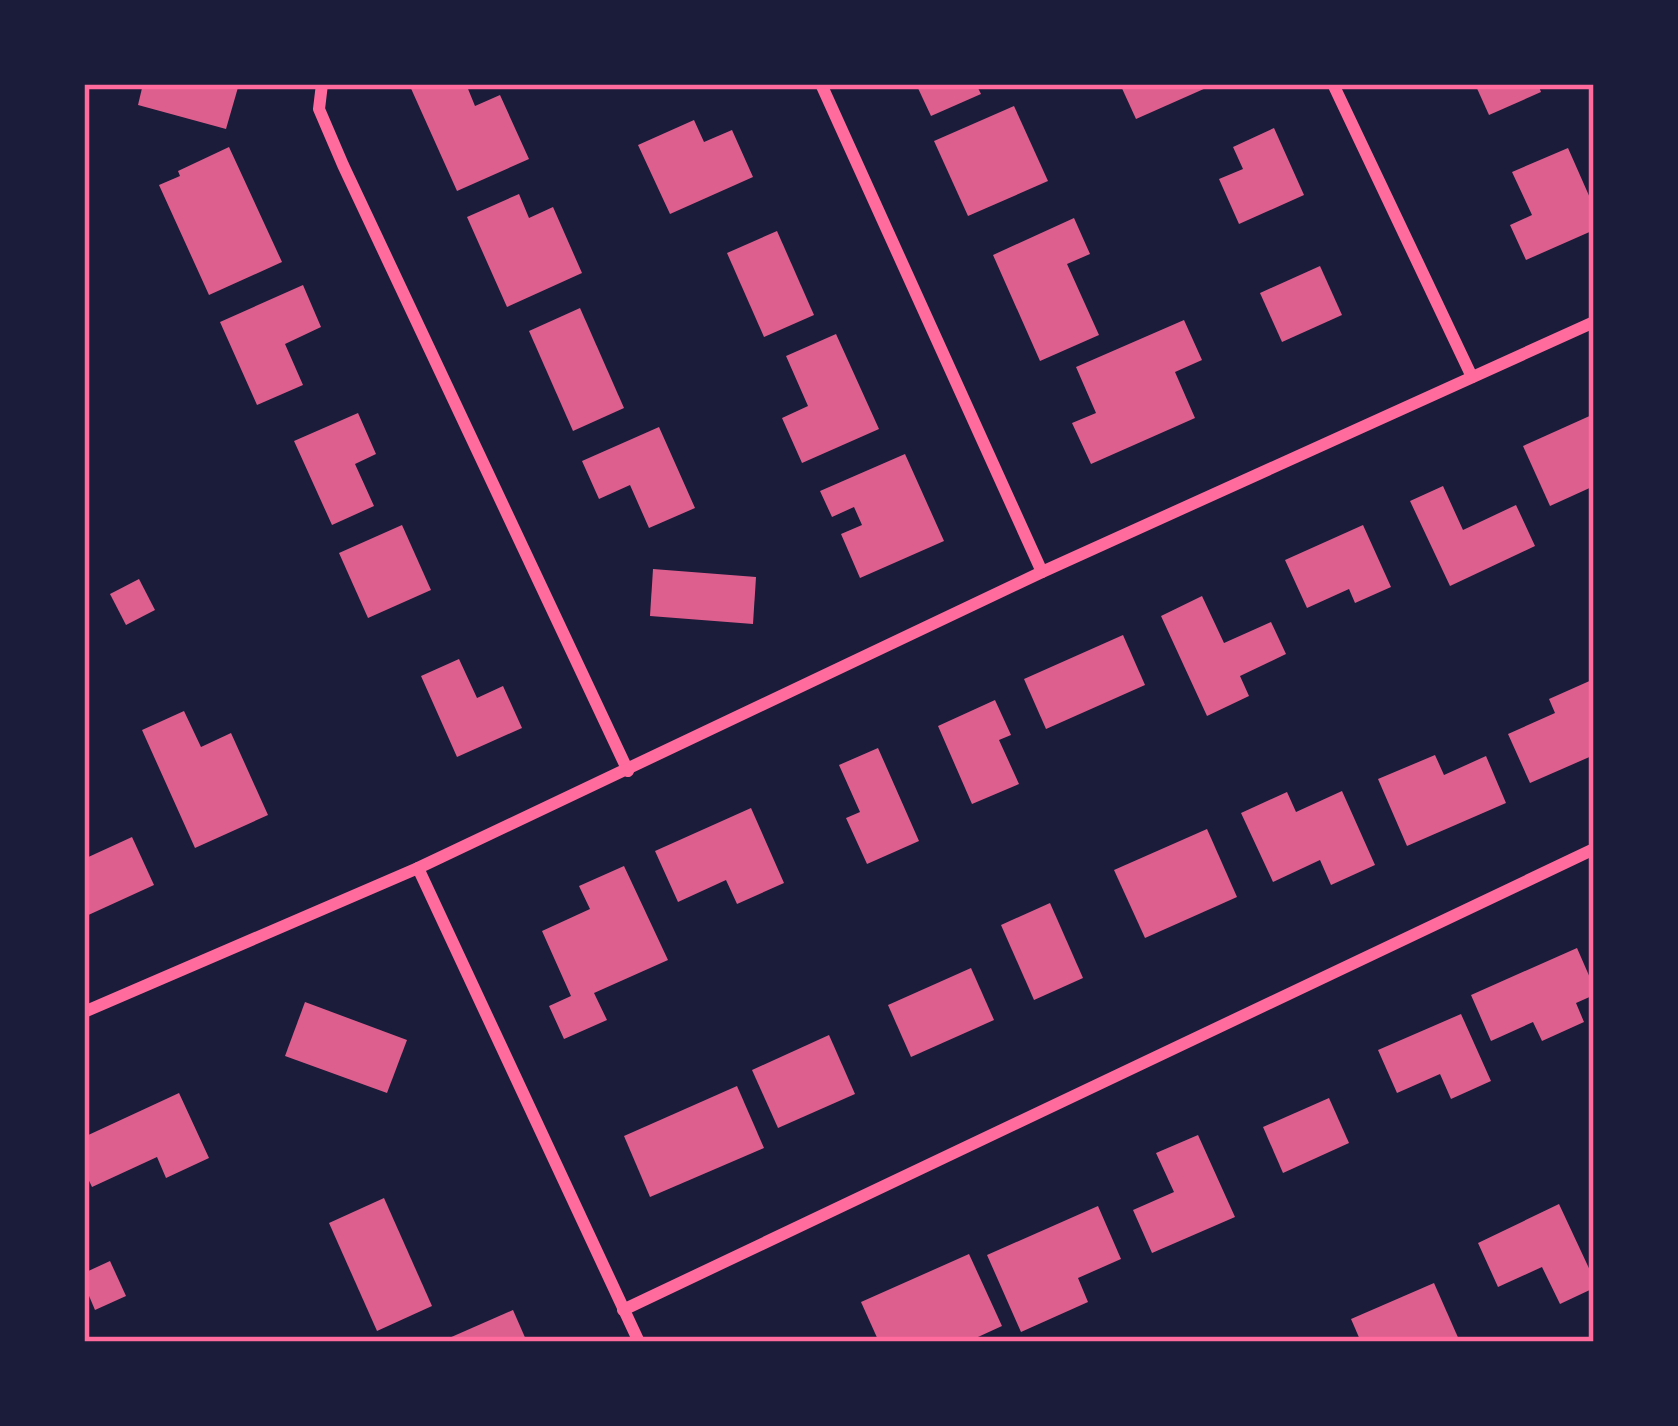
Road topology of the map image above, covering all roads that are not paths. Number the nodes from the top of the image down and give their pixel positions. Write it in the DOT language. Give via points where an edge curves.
graph roads {
  1 [pos="322,84"];
  2 [pos="821,84"];
  3 [pos="1333,84"];
  4 [pos="1594,322"];
  5 [pos="1472,377"];
  6 [pos="1042,572"];
  7 [pos="628,771"];
  8 [pos="1594,849"];
  9 [pos="418,868"];
  10 [pos="84,1012"];
  11 [pos="623,1310"];
  12 [pos="639,1342"];
  1 -- 7 [label="street" via="319,109 343,165"];
  2 -- 6 [label="street"];
  3 -- 5 [label="street"];
  4 -- 5 [label="street"];
  5 -- 6 [label="street"];
  6 -- 7 [label="street"];
  7 -- 9 [label="street"];
  8 -- 11 [label="street"];
  9 -- 10 [label="street"];
  9 -- 11 [label="street"];
  11 -- 12 [label="street"];
}
